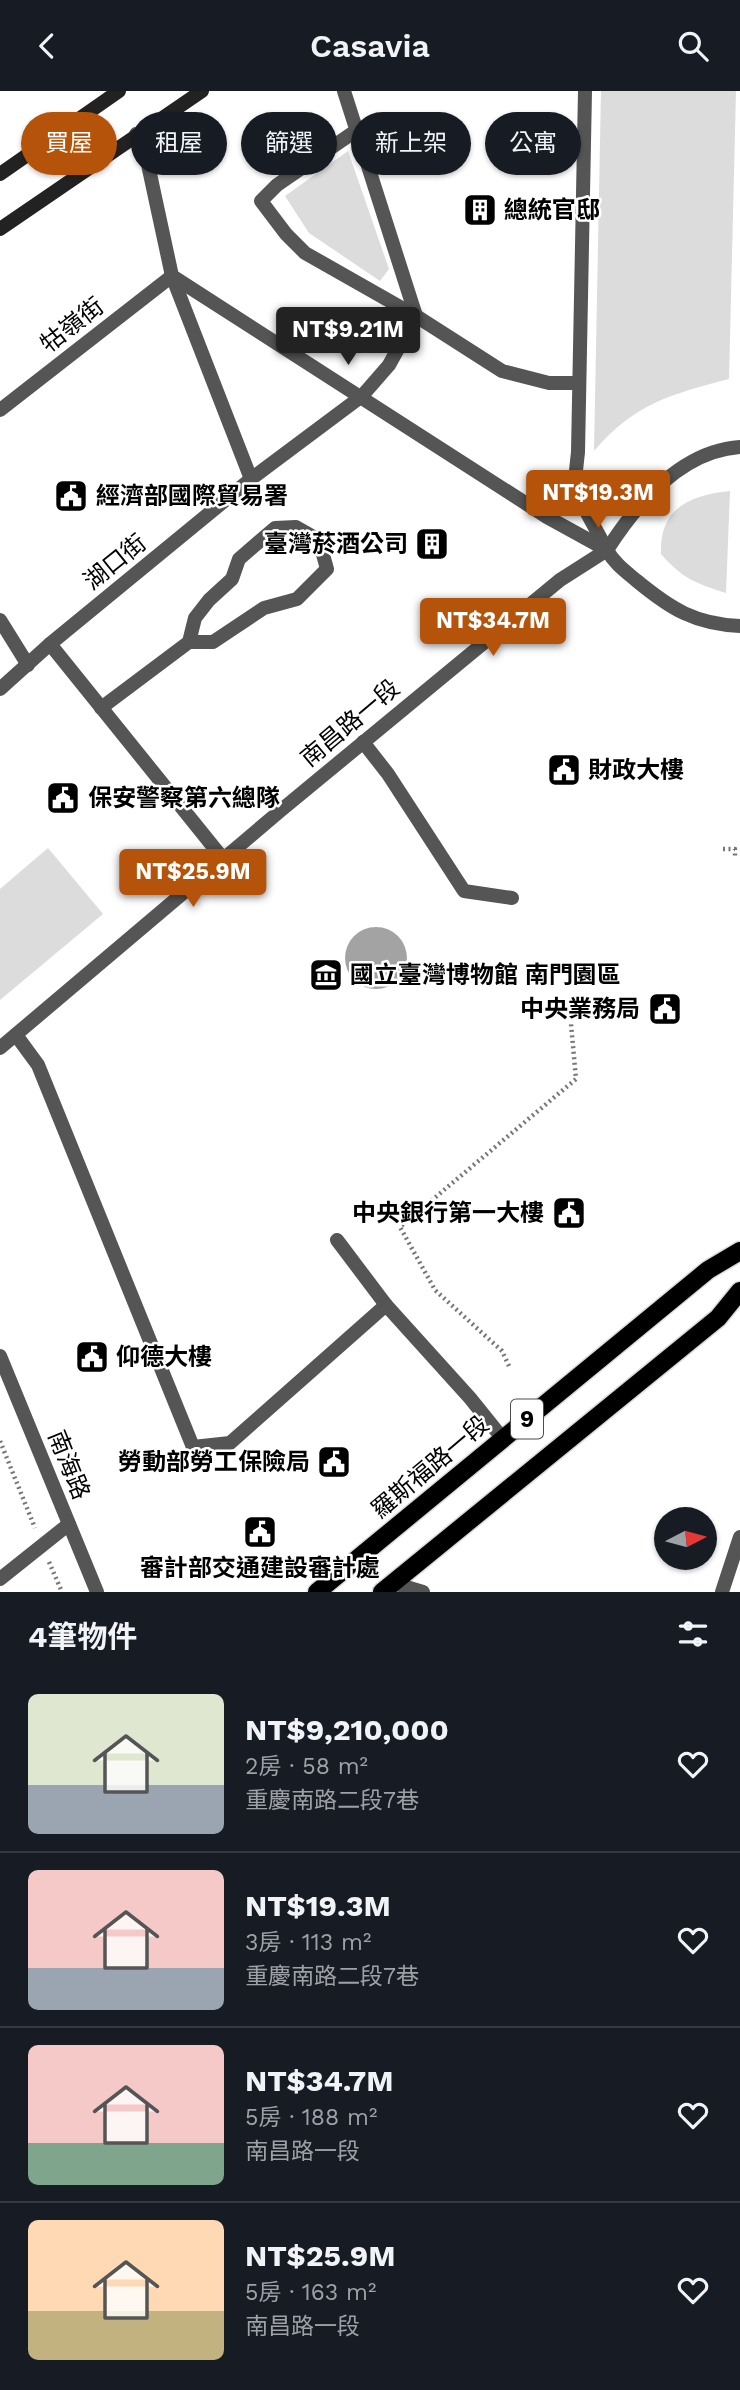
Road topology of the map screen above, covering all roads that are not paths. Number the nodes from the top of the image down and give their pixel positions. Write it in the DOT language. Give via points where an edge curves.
graph roads {
  1 [pos="118,91"];
  2 [pos="202,91"];
  3 [pos="344,91"];
  4 [pos="585,91"];
  5 [pos="170,112"];
  6 [pos="351,112"];
  7 [pos="351,133"];
  8 [pos="131,137"];
  9 [pos="0,174"];
  10 [pos="150,175"];
  11 [pos="372,175"];
  12 [pos="0,229"];
  13 [pos="172,276"];
  14 [pos="416,316"];
  15 [pos="578,383"];
  16 [pos="362,396"];
  17 [pos="0,410"];
  18 [pos="740,447"];
  19 [pos="251,479"];
  20 [pos="607,550"];
  21 [pos="0,620"];
  22 [pos="740,626"];
  23 [pos="189,642"];
  24 [pos="50,644"];
  25 [pos="28,665"];
  26 [pos="0,689"];
  27 [pos="101,708"];
  28 [pos="363,742"];
  29 [pos="224,860"];
  30 [pos="512,898"];
  31 [pos="16,1035"];
  32 [pos="0,1048"];
  33 [pos="337,1240"];
  34 [pos="740,1251"];
  35 [pos="740,1291"];
  36 [pos="386,1304"];
  37 [pos="0,1356"];
  38 [pos="503,1439"];
  39 [pos="69,1524"];
  40 [pos="740,1537"];
  41 [pos="0,1579"];
  42 [pos="388,1587"];
  43 [pos="97,1592"];
  44 [pos="317,1592"];
  45 [pos="423,1592"];
  46 [pos="722,1592"];
  1 -- 9 [label="main road"];
  2 -- 5 [label="main road"];
  3 -- 6 [label="street"];
  4 -- 15 [label="street"];
  7 -- 14 [label="street" via="261,201 304,253"];
  8 -- 12 [label="main road"];
  10 -- 13 [label="street"];
  11 -- 14 [label="street"];
  13 -- 16 [label="street"];
  13 -- 17 [label="street, 牯嶺街"];
  13 -- 19 [label="street"];
  14 -- 15 [label="street" via="502,371 549,383"];
  14 -- 16 [label="street, 湖口街" via="388,365"];
  15 -- 20 [label="street" via="574,489"];
  16 -- 19 [label="street, 湖口街"];
  16 -- 20 [label="street" via="537,511"];
  18 -- 20 [label="street" via="706,453 679,468 632,514"];
  19 -- 24 [label="street, 湖口街"];
  20 -- 22 [label="street" via="613,561 673,608 694,619"];
  20 -- 28 [label="street, 南昌路一段" via="560,580"];
  21 -- 25 [label="street"];
  23 -- 23 [label="street" via="213,642 264,608 297,599 327,569 320,540 296,527 275,528 239,559 232,579 195,618"];
  23 -- 27 [label="street"];
  24 -- 25 [label="street, 湖口街"];
  24 -- 27 [label="street"];
  25 -- 26 [label="street, 湖口街"];
  27 -- 29 [label="street"];
  28 -- 29 [label="street, 南昌路一段"];
  28 -- 30 [label="street" via="464,891"];
  29 -- 31 [label="street, 南昌路一段"];
  31 -- 32 [label="street, 南昌路一段"];
  31 -- 36 [label="street" via="38,1065 193,1447 230,1443"];
  33 -- 36 [label="street"];
  34 -- 38 [label="main road, 羅斯福路一段 / 9" via="708,1270"];
  35 -- 42 [label="main road, 9" via="718,1318"];
  36 -- 38 [label="street"];
  37 -- 39 [label="street, 南海路"];
  38 -- 44 [label="main road, 羅斯福路一段 / 9"];
  39 -- 41 [label="street"];
  39 -- 43 [label="street, 南海路"];
  40 -- 46 [label="street"];
  42 -- 45 [label="street"];
}
